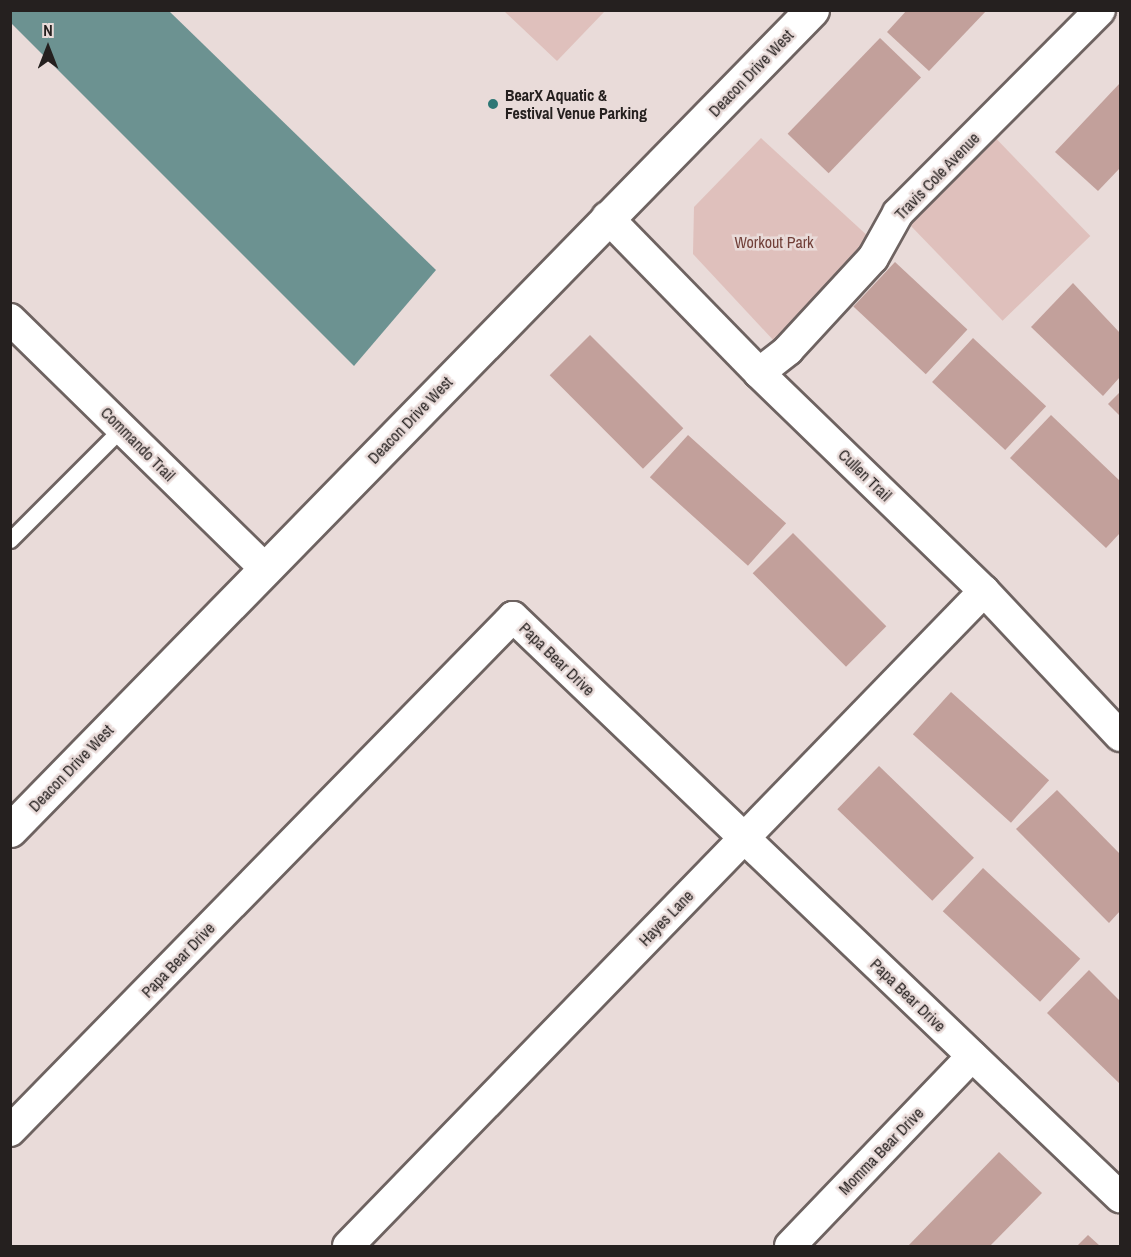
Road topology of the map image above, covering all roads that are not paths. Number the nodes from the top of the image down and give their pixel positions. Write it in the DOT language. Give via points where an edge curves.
graph roads {
  1 [pos="812,10"];
  2 [pos="1100,10"];
  3 [pos="607,217"];
  4 [pos="10,319"];
  5 [pos="759,373"];
  6 [pos="122,428"];
  7 [pos="10,540"];
  8 [pos="265,569"];
  9 [pos="984,591"];
  10 [pos="1120,736"];
  11 [pos="10,830"];
  12 [pos="744,838"];
  13 [pos="972,1056"];
  14 [pos="10,1131"];
  15 [pos="1120,1197"];
  16 [pos="348,1246"];
  17 [pos="790,1246"];
  1 -- 3 [label="street, Deacon Drive West"];
  2 -- 5 [label="street, Travis Cole Avenue" via="898,213 873,258 789,350"];
  3 -- 5 [label="street, Cullen Trail"];
  3 -- 8 [label="street, Deacon Drive West"];
  4 -- 6 [label="street, Commando Trail"];
  5 -- 9 [label="street, Cullen Trail"];
  6 -- 7 [label="lane"];
  6 -- 8 [label="street, Commando Trail"];
  8 -- 11 [label="street, Deacon Drive West"];
  9 -- 10 [label="street, Cullen Trail"];
  9 -- 12 [label="street, Hayes Lane"];
  12 -- 13 [label="street, Papa Bear Drive"];
  12 -- 14 [label="street, Papa Bear Drive" via="513,617"];
  12 -- 16 [label="street, Hayes Lane"];
  13 -- 15 [label="street, Papa Bear Drive"];
  13 -- 17 [label="street, Momma Bear Drive"];
}
